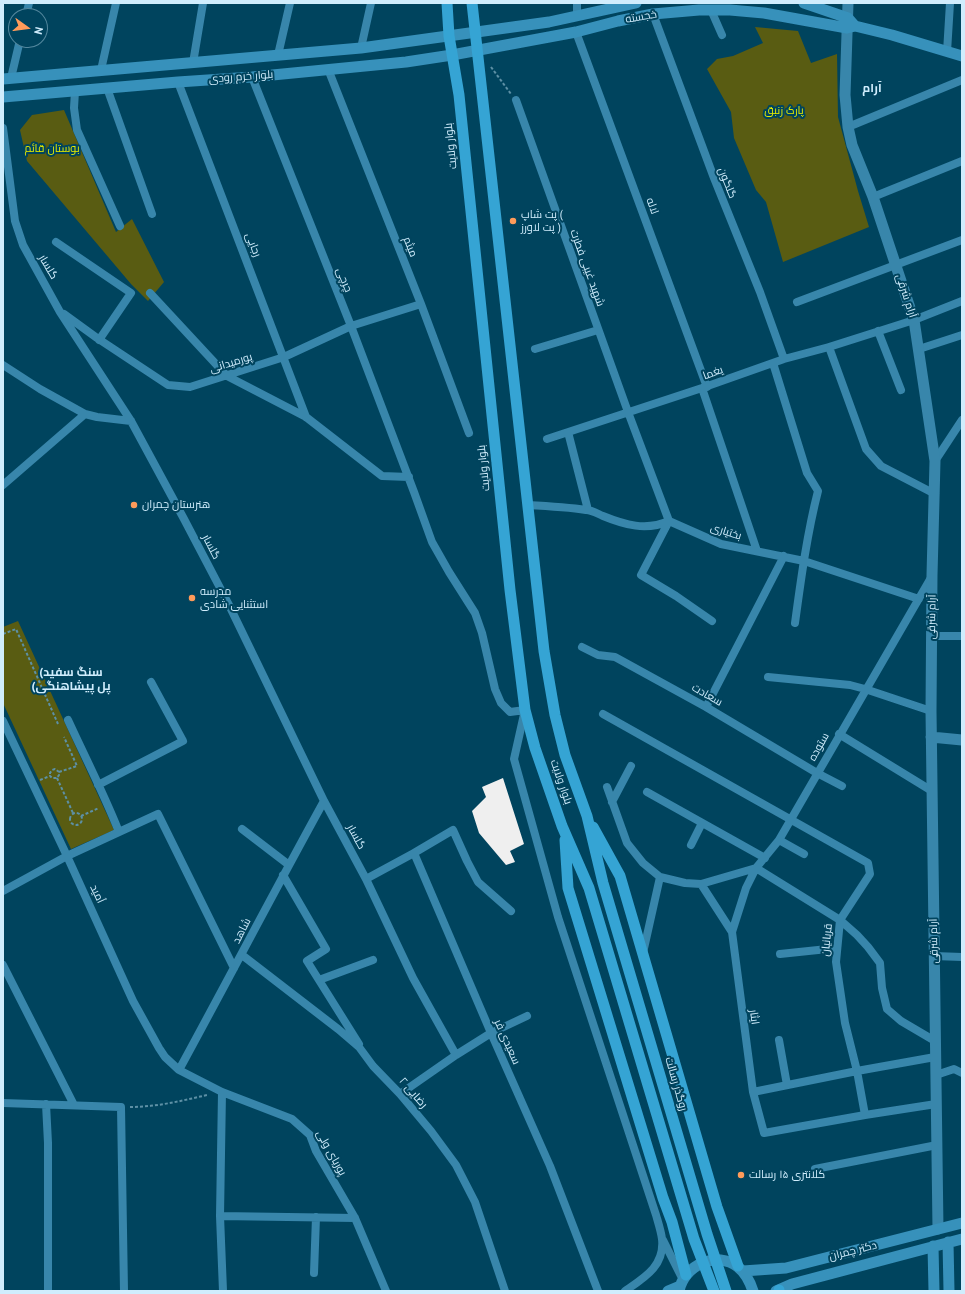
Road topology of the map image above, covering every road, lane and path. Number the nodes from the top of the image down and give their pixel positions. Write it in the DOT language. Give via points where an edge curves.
graph roads {
  1 [pos="116,3"];
  2 [pos="203,3"];
  3 [pos="290,3"];
  4 [pos="371,3"];
  5 [pos="447,3"];
  6 [pos="472,3"];
  7 [pos="577,3"];
  8 [pos="636,3"];
  9 [pos="804,3"];
  10 [pos="848,3"];
  11 [pos="950,3"];
  12 [pos="711,10"];
  13 [pos="654,14"];
  14 [pos="577,16"];
  15 [pos="850,24"];
  16 [pos="576,32"];
  17 [pos="475,33"];
  18 [pos="449,36"];
  19 [pos="722,36"];
  20 [pos="17,48"];
  21 [pos="361,48"];
  22 [pos="478,50"];
  23 [pos="947,52"];
  24 [pos="452,55"];
  25 [pos="278,56"];
  26 [pos="962,56"];
  27 [pos="193,63"];
  28 [pos="328,69"];
  29 [pos="101,70"];
  30 [pos="252,76"];
  31 [pos="7,79"];
  32 [pos="962,80"];
  33 [pos="178,82"];
  34 [pos="107,88"];
  35 [pos="75,91"];
  36 [pos="3,97"];
  37 [pos="516,100"];
  38 [pos="848,127"];
  39 [pos="3,128"];
  40 [pos="962,161"];
  41 [pos="873,197"];
  42 [pos="152,214"];
  43 [pos="120,226"];
  44 [pos="962,240"];
  45 [pos="56,242"];
  46 [pos="896,264"];
  47 [pos="150,293"];
  48 [pos="962,301"];
  49 [pos="797,302"];
  50 [pos="421,304"];
  51 [pos="60,312"];
  52 [pos="914,320"];
  53 [pos="351,326"];
  54 [pos="598,330"];
  55 [pos="878,330"];
  56 [pos="962,335"];
  57 [pos="100,340"];
  58 [pos="829,347"];
  59 [pos="535,349"];
  60 [pos="919,349"];
  61 [pos="284,357"];
  62 [pos="784,359"];
  63 [pos="773,363"];
  64 [pos="3,365"];
  65 [pos="227,376"];
  66 [pos="705,387"];
  67 [pos="901,390"];
  68 [pos="628,412"];
  69 [pos="84,414"];
  70 [pos="306,417"];
  71 [pos="962,420"];
  72 [pos="130,421"];
  73 [pos="958,430"];
  74 [pos="568,432"];
  75 [pos="469,433"];
  76 [pos="547,438"];
  77 [pos="935,461"];
  78 [pos="408,477"];
  79 [pos="4,484"];
  80 [pos="935,494"];
  81 [pos="528,505"];
  82 [pos="588,510"];
  83 [pos="668,521"];
  84 [pos="757,551"];
  85 [pos="784,556"];
  86 [pos="804,561"];
  87 [pos="932,575"];
  88 [pos="919,599"];
  89 [pos="712,621"];
  90 [pos="795,623"];
  91 [pos="3,634"];
  92 [pos="932,636"];
  93 [pos="962,636"];
  94 [pos="582,647"];
  95 [pos="768,677"];
  96 [pos="151,682"];
  97 [pos="866,689"];
  98 [pos="706,707"];
  99 [pos="525,710"];
  100 [pos="931,711"];
  101 [pos="603,714"];
  102 [pos="68,720"];
  103 [pos="3,721"];
  104 [pos="61,730"];
  105 [pos="839,734"];
  106 [pos="64,737"];
  107 [pos="931,737"];
  108 [pos="962,740"];
  109 [pos="631,766"];
  110 [pos="59,772"];
  111 [pos="817,773"];
  112 [pos="57,778"];
  113 [pos="98,785"];
  114 [pos="842,786"];
  115 [pos="607,787"];
  116 [pos="932,791"];
  117 [pos="647,792"];
  118 [pos="324,801"];
  119 [pos="612,802"];
  120 [pos="108,804"];
  121 [pos="73,813"];
  122 [pos="81,816"];
  123 [pos="587,816"];
  124 [pos="790,820"];
  125 [pos="702,822"];
  126 [pos="562,826"];
  127 [pos="242,829"];
  128 [pos="119,832"];
  129 [pos="779,840"];
  130 [pos="691,845"];
  131 [pos="414,853"];
  132 [pos="804,854"];
  133 [pos="67,856"];
  134 [pos="765,858"];
  135 [pos="289,865"];
  136 [pos="756,868"];
  137 [pos="283,875"];
  138 [pos="660,877"];
  139 [pos="366,879"];
  140 [pos="603,883"];
  141 [pos="701,884"];
  142 [pos="3,891"];
  143 [pos="511,911"];
  144 [pos="840,920"];
  145 [pos="732,932"];
  146 [pos="837,948"];
  147 [pos="643,954"];
  148 [pos="780,954"];
  149 [pos="242,955"];
  150 [pos="934,956"];
  151 [pos="962,957"];
  152 [pos="373,960"];
  153 [pos="3,964"];
  154 [pos="234,968"];
  155 [pos="320,980"];
  156 [pos="527,1016"];
  157 [pos="491,1033"];
  158 [pos="779,1040"];
  159 [pos="935,1041"];
  160 [pos="456,1055"];
  161 [pos="936,1057"];
  162 [pos="373,1066"];
  163 [pos="179,1070"];
  164 [pos="857,1071"];
  165 [pos="962,1073"];
  166 [pos="936,1074"];
  167 [pos="787,1085"];
  168 [pos="222,1092"];
  169 [pos="753,1092"];
  170 [pos="400,1094"];
  171 [pos="3,1103"];
  172 [pos="46,1104"];
  173 [pos="936,1104"];
  174 [pos="74,1105"];
  175 [pos="121,1107"];
  176 [pos="865,1115"];
  177 [pos="937,1145"];
  178 [pos="815,1168"];
  179 [pos="717,1208"];
  180 [pos="220,1216"];
  181 [pos="316,1217"];
  182 [pos="355,1218"];
  183 [pos="672,1222"];
  184 [pos="962,1223"];
  185 [pos="938,1229"];
  186 [pos="662,1239"];
  187 [pos="962,1239"];
  188 [pos="948,1242"];
  189 [pos="933,1246"];
  190 [pos="740,1269"];
  191 [pos="314,1273"];
  192 [pos="682,1283"];
  193 [pos="48,1291"];
  194 [pos="124,1291"];
  195 [pos="223,1291"];
  196 [pos="386,1291"];
  197 [pos="505,1291"];
  198 [pos="598,1291"];
  199 [pos="625,1291"];
  200 [pos="668,1291"];
  201 [pos="714,1291"];
  202 [pos="726,1291"];
  203 [pos="753,1291"];
  204 [pos="778,1291"];
  205 [pos="934,1291"];
  206 [pos="950,1291"];
  1 -- 29 [label="street"];
  2 -- 27 [label="street"];
  3 -- 25 [label="street"];
  4 -- 21 [label="street"];
  5 -- 18 [label="highway, بلوار ولایت"];
  6 -- 17 [label="highway, بلوار ولایت"];
  7 -- 14 [label="street"];
  8 -- 14 [label="main road, خجسته"];
  9 -- 15 [label="main road, خجسته"];
  10 -- 15 [label="street, آرام شرقی"];
  11 -- 23 [label="street"];
  12 -- 13 [label="main road, خجسته"];
  12 -- 15 [label="main road, خجسته"];
  12 -- 19 [label="street"];
  13 -- 16 [label="main road, خجسته"];
  13 -- 62 [label="street, گلگون"];
  14 -- 17 [label="main road, خجسته"];
  15 -- 23 [label="main road, خجسته"];
  15 -- 38 [label="street, آرام شرقی" via="845,94"];
  16 -- 22 [label="main road, خجسته"];
  16 -- 66 [label="street, لاله"];
  17 -- 18 [label="main road, بلوار خرم رودی"];
  17 -- 22 [label="highway, بلوار ولایت"];
  18 -- 21 [label="main road, بلوار خرم رودی"];
  18 -- 24 [label="highway, بلوار ولایت"];
  20 -- 31 [label="street"];
  21 -- 25 [label="main road, بلوار خرم رودی"];
  22 -- 24 [label="main road, بلوار خرم رودی"];
  22 -- 37 [label="path"];
  22 -- 81 [label="highway, بلوار ولایت"];
  23 -- 26 [label="main road, خجسته"];
  24 -- 28 [label="main road, بلوار خرم رودی"];
  24 -- 99 [label="highway, بلوار ولایت" via="459,95 510,590"];
  25 -- 27 [label="main road, بلوار خرم رودی"];
  27 -- 29 [label="main road, بلوار خرم رودی"];
  28 -- 30 [label="main road, بلوار خرم رودی"];
  28 -- 50 [label="street, میثم"];
  29 -- 31 [label="main road, بلوار خرم رودی"];
  30 -- 33 [label="main road, بلوار خرم رودی"];
  30 -- 53 [label="street, چرچی"];
  32 -- 38 [label="street"];
  33 -- 34 [label="main road, بلوار خرم رودی"];
  33 -- 61 [label="street, رجایی"];
  34 -- 35 [label="main road, بلوار خرم رودی"];
  34 -- 42 [label="street"];
  35 -- 36 [label="main road, بلوار خرم رودی"];
  35 -- 43 [label="street" via="77,130"];
  37 -- 54 [label="street, شهید غیبی فطرت"];
  38 -- 41 [label="street, آرام شرقی"];
  39 -- 51 [label="street, گلسار" via="15,221 22,245"];
  40 -- 41 [label="street"];
  41 -- 46 [label="street, آرام شرقی"];
  44 -- 46 [label="street"];
  45 -- 57 [label="street" via="131,292"];
  46 -- 49 [label="street"];
  46 -- 52 [label="street, آرام شرقی"];
  47 -- 65 [label="street"];
  48 -- 52 [label="street, یغما"];
  50 -- 53 [label="street, پورمیدانی"];
  50 -- 75 [label="street, میثم"];
  51 -- 57 [label="street, پورمیدانی"];
  51 -- 72 [label="street, گلسار"];
  52 -- 55 [label="street, یغما"];
  52 -- 60 [label="street, آرام شرقی"];
  53 -- 61 [label="street, پورمیدانی"];
  53 -- 78 [label="street, چرچی"];
  54 -- 59 [label="street"];
  54 -- 68 [label="street, شهید غیبی فطرت"];
  55 -- 58 [label="street, یغما"];
  55 -- 67 [label="street"];
  56 -- 60 [label="street"];
  57 -- 65 [label="street, پورمیدانی" via="168,385 190,387"];
  58 -- 62 [label="street, یغما"];
  58 -- 80 [label="street" via="866,449 881,466"];
  60 -- 77 [label="street, آرام شرقی"];
  61 -- 65 [label="street, پورمیدانی"];
  61 -- 70 [label="street, رجایی"];
  62 -- 63 [label="street, یغما"];
  63 -- 66 [label="street, یغما"];
  63 -- 86 [label="street" via="807,473 818,490"];
  64 -- 69 [label="street"];
  65 -- 70 [label="street"];
  66 -- 68 [label="street, یغما"];
  66 -- 84 [label="street, لاله"];
  68 -- 74 [label="street, یغما"];
  68 -- 83 [label="street, شهید غیبی فطرت"];
  69 -- 72 [label="street"];
  69 -- 79 [label="street"];
  70 -- 78 [label="street" via="382,476"];
  71 -- 73 [label="street"];
  72 -- 118 [label="street, گلسار" via="224,596"];
  73 -- 77 [label="street"];
  74 -- 76 [label="street, یغما"];
  74 -- 82 [label="street"];
  77 -- 80 [label="street, آرام شرقی"];
  78 -- 99 [label="street, چرچی" via="432,542 476,613 500,703 510,712"];
  80 -- 87 [label="street, آرام شرقی"];
  81 -- 82 [label="street"];
  81 -- 123 [label="highway, بلوار ولایت" via="544,651 555,715 565,755"];
  82 -- 83 [label="street" via="636,527"];
  83 -- 84 [label="street, بختیاری" via="721,544"];
  83 -- 89 [label="street" via="641,575"];
  84 -- 85 [label="street, بختیاری"];
  85 -- 86 [label="street, بختیاری"];
  85 -- 98 [label="street"];
  86 -- 88 [label="street, بختیاری"];
  86 -- 90 [label="street"];
  87 -- 88 [label="street, ستوده"];
  87 -- 92 [label="street, آرام شرقی"];
  88 -- 97 [label="street, ستوده"];
  91 -- 104 [label="path" via="16,629"];
  92 -- 93 [label="street"];
  92 -- 100 [label="street, آرام شرقی"];
  94 -- 98 [label="street, سعادت" via="598,655 615,657"];
  95 -- 97 [label="street"];
  96 -- 113 [label="street" via="183,741"];
  97 -- 100 [label="street"];
  97 -- 105 [label="street, ستوده"];
  98 -- 111 [label="street, سعادت"];
  99 -- 126 [label="highway, بلوار ولایت"];
  99 -- 186 [label="street" via="514,759 558,917"];
  100 -- 107 [label="street, آرام شرقی"];
  101 -- 124 [label="street"];
  102 -- 113 [label="street"];
  103 -- 133 [label="street, اُمید"];
  105 -- 111 [label="street, ستوده"];
  105 -- 116 [label="street"];
  106 -- 110 [label="path" via="77,766"];
  107 -- 108 [label="street"];
  107 -- 116 [label="street, آرام شرقی"];
  109 -- 119 [label="street"];
  110 -- 112 [label="path"];
  110 -- 112 [label="path" via="51,770 51,778"];
  111 -- 114 [label="street, سعادت"];
  111 -- 124 [label="street, ستوده"];
  112 -- 121 [label="path"];
  113 -- 120 [label="street"];
  115 -- 119 [label="street"];
  116 -- 150 [label="street, آرام شرقی"];
  117 -- 125 [label="street"];
  118 -- 135 [label="street, شاهد"];
  118 -- 139 [label="street, گلسار"];
  119 -- 138 [label="street" via="627,844 643,863"];
  120 -- 122 [label="path"];
  120 -- 128 [label="street"];
  121 -- 122 [label="path"];
  121 -- 122 [label="path" via="70,820 74,824 80,823"];
  123 -- 140 [label="highway, بلوار ولایت"];
  123 -- 147 [label="highway" via="620,876"];
  124 -- 129 [label="street, ستوده"];
  124 -- 144 [label="street, قربانیان" via="868,863 870,874"];
  125 -- 130 [label="street"];
  125 -- 134 [label="street"];
  126 -- 183 [label="highway" via="568,888"];
  126 -- 201 [label="highway, بلوار ولایت" via="589,888 694,1238"];
  127 -- 135 [label="street"];
  128 -- 133 [label="street"];
  128 -- 154 [label="street" via="158,814"];
  129 -- 132 [label="street"];
  129 -- 134 [label="street, ستوده"];
  131 -- 139 [label="street"];
  131 -- 143 [label="street" via="453,830 478,882"];
  131 -- 157 [label="street, سعیدی فر"];
  133 -- 142 [label="street"];
  133 -- 163 [label="street, اُمید" via="133,1001 158,1048"];
  134 -- 136 [label="street, ستوده"];
  135 -- 137 [label="street, شاهد"];
  136 -- 141 [label="street"];
  136 -- 144 [label="street"];
  136 -- 145 [label="street, ستوده" via="746,888"];
  137 -- 149 [label="street, شاهد"];
  137 -- 155 [label="street" via="326,948 307,961"];
  138 -- 141 [label="street"];
  138 -- 147 [label="street"];
  139 -- 160 [label="street, گلسار" via="413,978"];
  140 -- 202 [label="highway, روگذر رسالت"];
  141 -- 145 [label="street, ایثار"];
  144 -- 146 [label="street, قربانیان"];
  144 -- 159 [label="street" via="861,939 880,963 887,1009 901,1021"];
  145 -- 169 [label="street, ایثار"];
  146 -- 148 [label="street"];
  146 -- 164 [label="street, قربانیان" via="836,962 845,1023"];
  147 -- 179 [label="highway"];
  149 -- 154 [label="street, شاهد"];
  149 -- 162 [label="street, رضایی ۲" via="338,1029 359,1047"];
  150 -- 151 [label="street"];
  150 -- 159 [label="street, آرام شرقی"];
  152 -- 155 [label="street"];
  153 -- 174 [label="street"];
  154 -- 163 [label="street, شاهد"];
  155 -- 162 [label="street"];
  156 -- 157 [label="street"];
  157 -- 160 [label="street"];
  157 -- 198 [label="street, سعیدی فر" via="550,1166"];
  158 -- 167 [label="street"];
  159 -- 161 [label="street, آرام شرقی"];
  160 -- 170 [label="street"];
  161 -- 164 [label="street"];
  161 -- 166 [label="street, آرام شرقی"];
  162 -- 170 [label="street, رضایی ۲"];
  163 -- 168 [label="street, پوریای ولی"];
  164 -- 167 [label="street"];
  164 -- 176 [label="street, قربانیان"];
  165 -- 166 [label="street" via="954,1069"];
  166 -- 173 [label="street, آرام شرقی"];
  167 -- 169 [label="street"];
  168 -- 175 [label="path" via="147,1107"];
  168 -- 180 [label="street"];
  168 -- 182 [label="street, پوریای ولی" via="292,1119 310,1135 316,1151"];
  169 -- 176 [label="street, ایثار" via="764,1133"];
  170 -- 197 [label="street, رضایی ۲" via="456,1165 475,1202"];
  171 -- 172 [label="street"];
  172 -- 174 [label="street"];
  172 -- 193 [label="street"];
  173 -- 176 [label="street, ایثار"];
  173 -- 177 [label="street, آرام شرقی"];
  174 -- 175 [label="street"];
  175 -- 194 [label="street"];
  177 -- 178 [label="street"];
  177 -- 185 [label="street, آرام شرقی"];
  179 -- 183 [label="highway" via="708,1218 696,1225 683,1226"];
  179 -- 190 [label="highway"];
  180 -- 181 [label="street"];
  180 -- 195 [label="street"];
  181 -- 182 [label="street"];
  181 -- 191 [label="street"];
  182 -- 196 [label="street, پوریای ولی"];
  183 -- 192 [label="highway"];
  184 -- 185 [label="main road, دکتر چمران"];
  185 -- 190 [label="main road, دکتر چمران" via="786,1268"];
  186 -- 192 [label="street"];
  186 -- 199 [label="street" via="660,1258 649,1274"];
  187 -- 188 [label="main road, دکتر چمران"];
  188 -- 189 [label="main road, دکتر چمران"];
  188 -- 206 [label="main road"];
  189 -- 204 [label="main road, دکتر چمران" via="792,1284"];
  189 -- 205 [label="main road"];
  190 -- 192 [label="main road" via="727,1261 704,1262 694,1267"];
  190 -- 203 [label="main road"];
  192 -- 200 [label="main road"];
}
